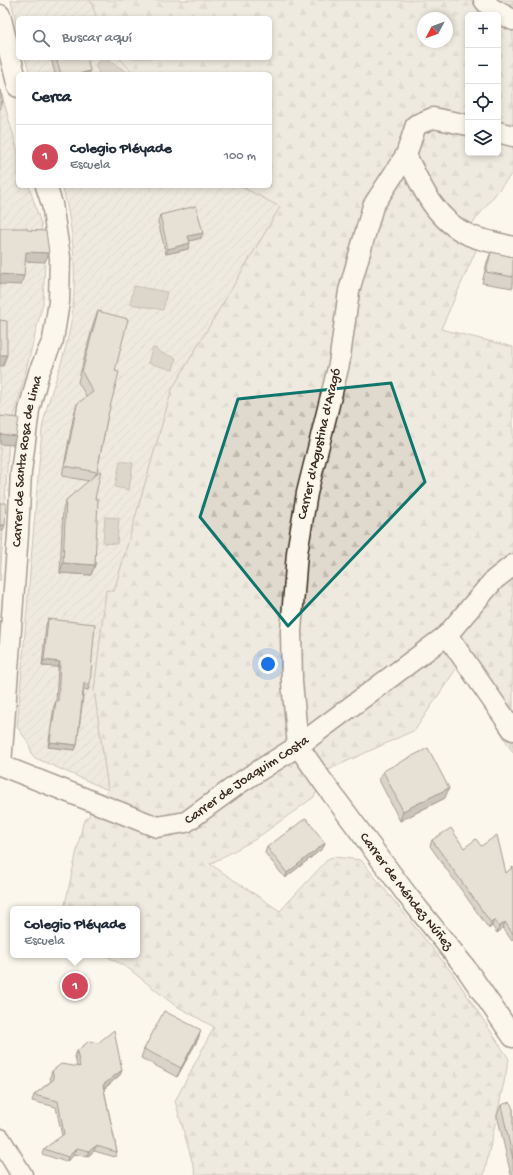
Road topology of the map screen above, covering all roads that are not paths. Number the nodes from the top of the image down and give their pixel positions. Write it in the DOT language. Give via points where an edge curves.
graph roads {
  1 [pos="484,0"];
  2 [pos="0,15"];
  3 [pos="513,20"];
  4 [pos="16,79"];
  5 [pos="465,124"];
  6 [pos="501,133"];
  7 [pos="513,136"];
  8 [pos="406,155"];
  9 [pos="47,188"];
  10 [pos="513,247"];
  11 [pos="513,565"];
  12 [pos="447,635"];
  13 [pos="513,730"];
  14 [pos="298,746"];
  15 [pos="1,765"];
  16 [pos="513,1037"];
  17 [pos="0,1139"];
  18 [pos="22,1175"];
  1 -- 3 [label="street" via="491,8"];
  2 -- 4 [label="street"];
  5 -- 8 [label="street, Carrer d'Agustina d'Aragó" via="434,118 416,125"];
  6 -- 7 [label="street"];
  8 -- 10 [label="street" via="425,196 449,224 469,235"];
  8 -- 14 [label="street, Carrer d'Agustina d'Aragó" via="373,206 349,291 339,364 307,493 297,553 291,631 292,682"];
  9 -- 15 [label="street, Carrer de Santa Rosa de Lima" via="52,204 60,257 58,302 53,340 29,410 21,472"];
  11 -- 12 [label="street, Carrer de Joaquim Costa" via="494,580"];
  12 -- 13 [label="street"];
  12 -- 14 [label="street, Carrer de Joaquim Costa"];
  14 -- 15 [label="street, Carrer de Joaquim Costa" via="241,782 186,822 157,827"];
  14 -- 16 [label="street, Carrer de Méndez Núñez" via="407,895 465,967"];
  17 -- 18 [label="street"];
}
